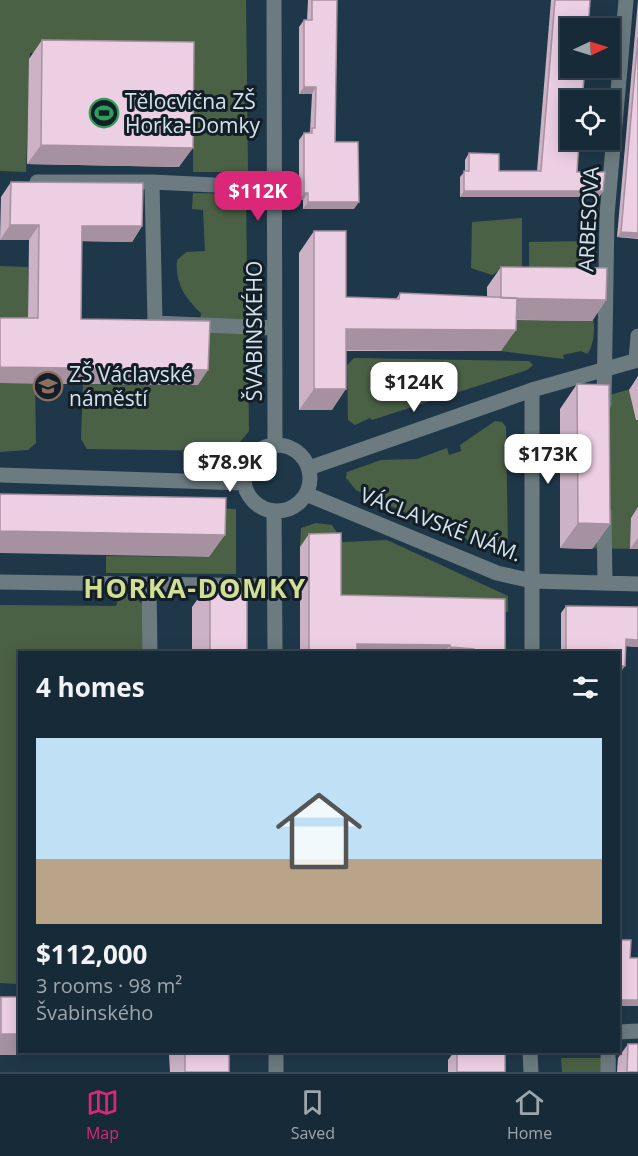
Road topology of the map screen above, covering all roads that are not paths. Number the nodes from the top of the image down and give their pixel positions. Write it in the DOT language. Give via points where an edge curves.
graph roads {
  1 [pos="274,0"];
  2 [pos="626,0"];
  3 [pos="37,182"];
  4 [pos="152,182"];
  5 [pos="275,188"];
  6 [pos="275,328"];
  7 [pos="638,336"];
  8 [pos="637,360"];
  9 [pos="603,370"];
  10 [pos="532,390"];
  11 [pos="604,417"];
  12 [pos="275,445"];
  13 [pos="309,468"];
  14 [pos="0,475"];
  15 [pos="244,483"];
  16 [pos="306,494"];
  17 [pos="604,500"];
  18 [pos="274,512"];
  19 [pos="532,581"];
  20 [pos="0,582"];
  21 [pos="605,583"];
  22 [pos="638,584"];
  23 [pos="149,585"];
  24 [pos="274,585"];
  25 [pos="150,651"];
  26 [pos="275,651"];
  27 [pos="532,651"];
  28 [pos="638,1031"];
  29 [pos="620,1032"];
  30 [pos="276,1053"];
  31 [pos="530,1053"];
  32 [pos="608,1053"];
  33 [pos="276,1072"];
  34 [pos="531,1072"];
  35 [pos="608,1072"];
  1 -- 5 [label="street, ŠVABINSKÉHO"];
  2 -- 9 [label="street, ARBESOVA" via="607,215"];
  3 -- 4 [label="street"];
  4 -- 5 [label="street"];
  4 -- 6 [label="street" via="155,323"];
  5 -- 6 [label="street, ŠVABINSKÉHO"];
  6 -- 12 [label="street, ŠVABINSKÉHO"];
  7 -- 8 [label="street"];
  8 -- 9 [label="street"];
  9 -- 10 [label="street"];
  9 -- 11 [label="street, ARBESOVA"];
  10 -- 13 [label="street"];
  10 -- 19 [label="street, VÁCLAVSKÉ NÁM."];
  12 -- 13 [label="street" via="298,452"];
  12 -- 15 [label="street" via="264,447 251,458"];
  13 -- 16 [label="street"];
  14 -- 15 [label="street"];
  15 -- 18 [label="street" via="258,506"];
  16 -- 18 [label="street" via="291,508"];
  16 -- 19 [label="street, VÁCLAVSKÉ NÁM." via="497,573"];
  17 -- 21 [label="street"];
  18 -- 24 [label="street"];
  19 -- 21 [label="street"];
  19 -- 27 [label="street"];
  20 -- 23 [label="street"];
  21 -- 22 [label="street"];
  23 -- 24 [label="street"];
  23 -- 25 [label="street"];
  24 -- 26 [label="street"];
  28 -- 29 [label="street"];
  30 -- 33 [label="street"];
  31 -- 34 [label="street"];
  32 -- 35 [label="street"];
}
